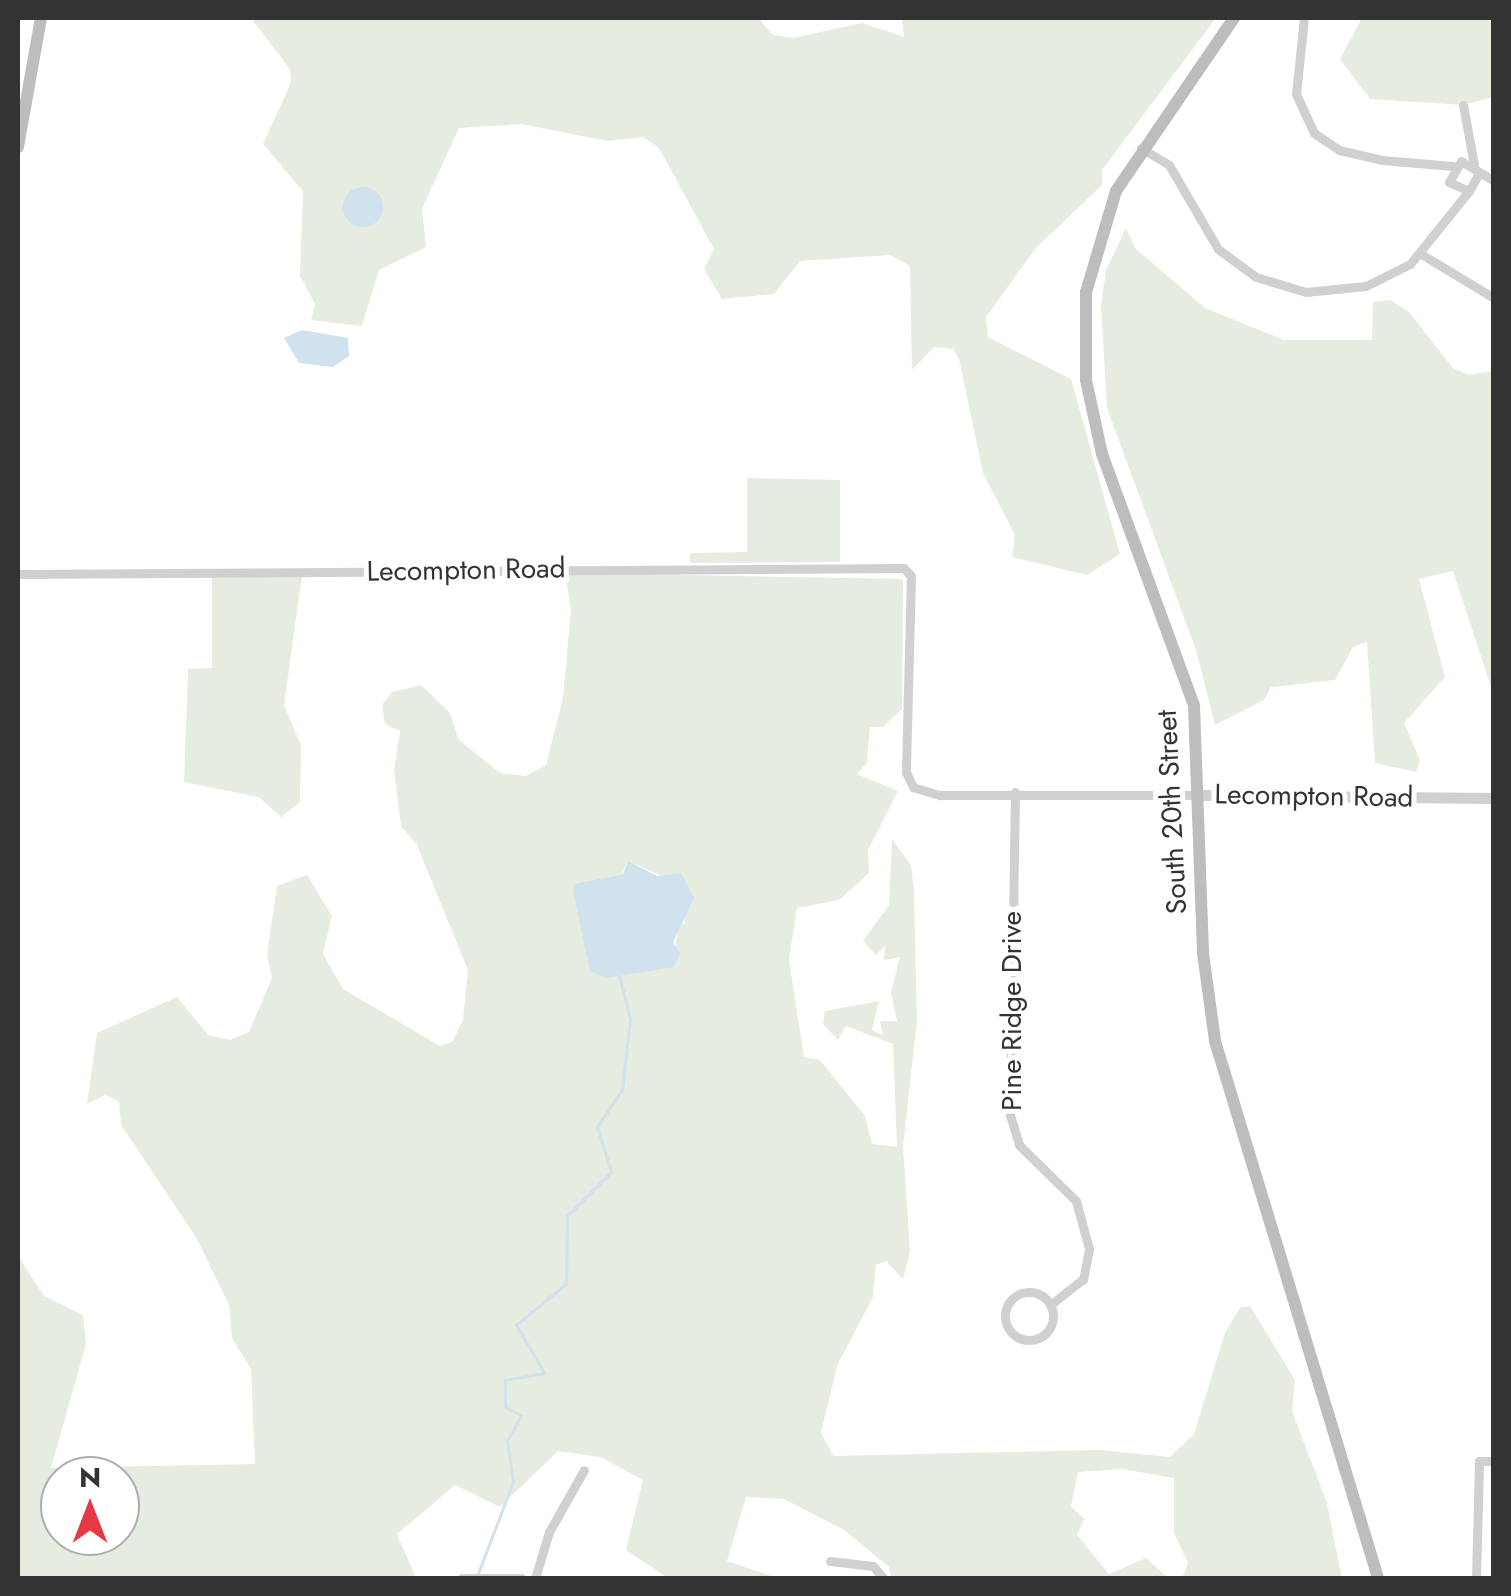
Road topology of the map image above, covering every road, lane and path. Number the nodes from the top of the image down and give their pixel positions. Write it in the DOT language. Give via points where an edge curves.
graph roads {
  1 [pos="41,18"];
  2 [pos="1234,18"];
  3 [pos="1304,18"];
  4 [pos="1463,105"];
  5 [pos="1467,132"];
  6 [pos="1139,146"];
  7 [pos="18,147"];
  8 [pos="1455,164"];
  9 [pos="1424,168"];
  10 [pos="1476,169"];
  11 [pos="1494,183"];
  12 [pos="1450,184"];
  13 [pos="1471,190"];
  14 [pos="1451,211"];
  15 [pos="1244,252"];
  16 [pos="1421,254"];
  17 [pos="1236,262"];
  18 [pos="1494,298"];
  19 [pos="18,574"];
  20 [pos="1015,792"];
  21 [pos="1201,795"];
  22 [pos="1494,798"];
  23 [pos="1050,1305"];
  24 [pos="1494,1461"];
  25 [pos="584,1470"];
  26 [pos="830,1561"];
  27 [pos="462,1578"];
  28 [pos="521,1578"];
  29 [pos="535,1578"];
  30 [pos="884,1578"];
  31 [pos="1378,1578"];
  32 [pos="1476,1578"];
  1 -- 7 [label="main road"];
  2 -- 6 [label="main road, South 20th Street"];
  3 -- 9 [label="street" via="1294,106 1314,133 1339,150"];
  4 -- 5 [label="street"];
  5 -- 8 [label="street"];
  5 -- 10 [label="street"];
  6 -- 17 [label="street" via="1169,166 1203,231"];
  6 -- 21 [label="main road, South 20th Street" via="1090,270 1086,380 1102,454 1189,685"];
  8 -- 9 [label="street"];
  8 -- 10 [label="street"];
  8 -- 12 [label="street"];
  9 -- 12 [label="street"];
  10 -- 11 [label="street"];
  10 -- 13 [label="street"];
  11 -- 13 [label="street"];
  12 -- 13 [label="street"];
  12 -- 14 [label="street"];
  13 -- 14 [label="street"];
  14 -- 16 [label="street"];
  15 -- 17 [label="street"];
  16 -- 17 [label="street" via="1389,277 1326,292 1273,284"];
  16 -- 18 [label="street"];
  19 -- 20 [label="street, Lecompton Road" via="904,568 910,576 906,772 920,792"];
  20 -- 21 [label="street, Lecompton Road"];
  20 -- 23 [label="street, Pine Ridge Drive" via="1010,1115 1019,1145 1076,1201 1090,1249 1083,1279"];
  21 -- 22 [label="street, Lecompton Road"];
  21 -- 31 [label="main road, South 20th Street" via="1203,953 1215,1041"];
  23 -- 23 [label="street, Pine Ridge Drive" via="1052,1322 1038,1339 1016,1337 1007,1326 1007,1306 1016,1296 1037,1294"];
  24 -- 32 [label="street" via="1479,1461"];
  25 -- 29 [label="street" via="550,1532"];
  26 -- 30 [label="street" via="873,1566"];
  27 -- 28 [label="street"];
}
